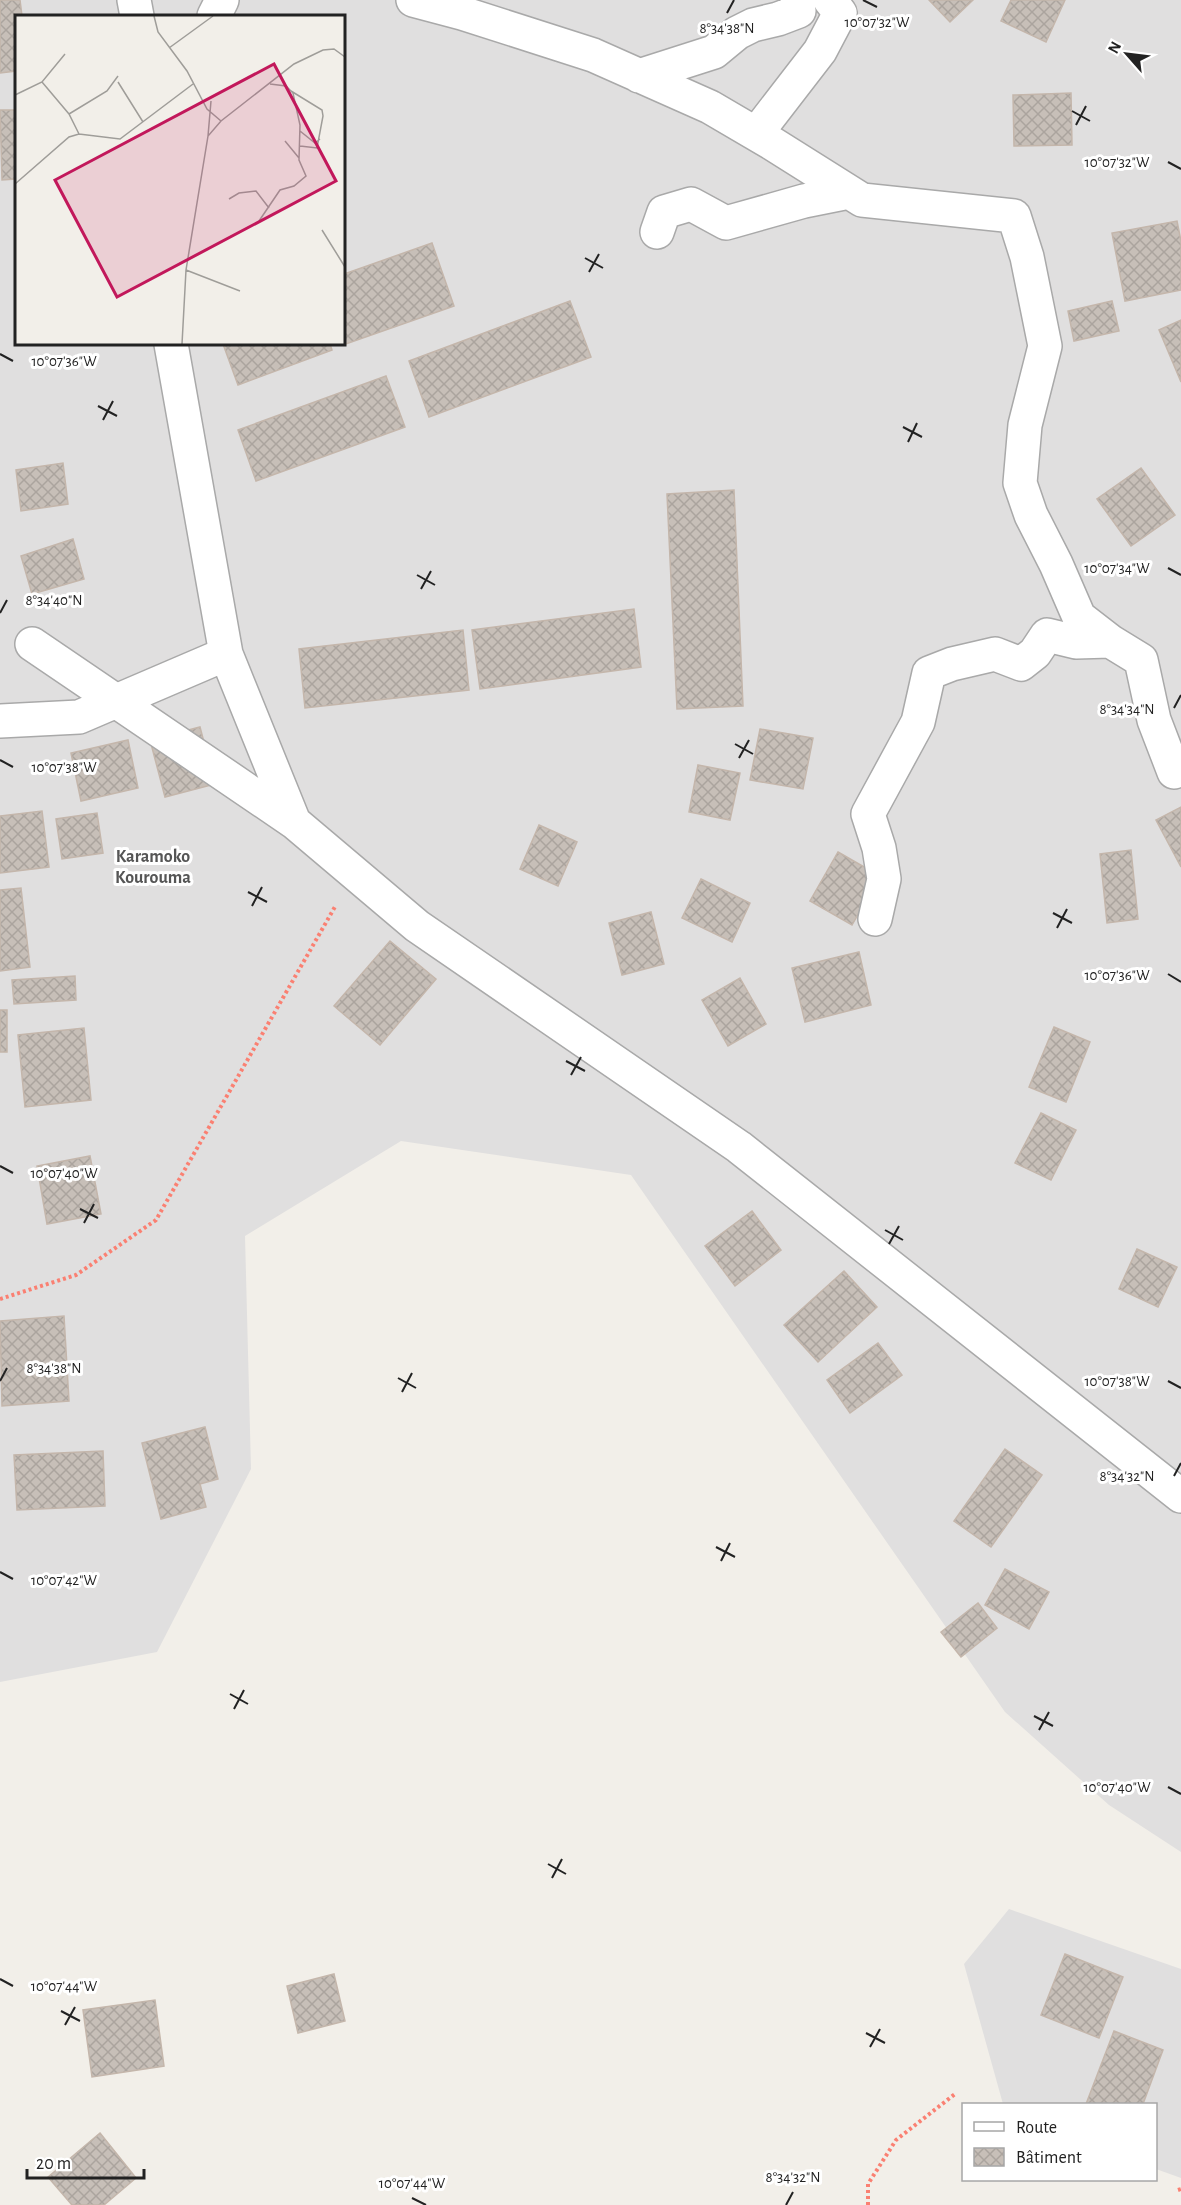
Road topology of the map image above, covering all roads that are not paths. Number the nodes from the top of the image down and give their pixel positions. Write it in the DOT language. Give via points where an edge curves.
graph roads {
  1 [pos="134,0"];
  2 [pos="222,0"];
  3 [pos="413,0"];
  4 [pos="797,0"];
  5 [pos="830,0"];
  6 [pos="137,15"];
  7 [pos="214,15"];
  8 [pos="639,76"];
  9 [pos="756,134"];
  10 [pos="849,192"];
  11 [pos="657,232"];
  12 [pos="171,345"];
  13 [pos="1110,640"];
  14 [pos="32,644"];
  15 [pos="225,654"];
  16 [pos="115,701"];
  17 [pos="0,721"];
  18 [pos="1174,772"];
  19 [pos="294,822"];
  20 [pos="875,919"];
  21 [pos="1181,1496"];
  1 -- 6 [label="street"];
  2 -- 7 [label="street"];
  3 -- 8 [label="street" via="593,55"];
  4 -- 8 [label="street" via="799,10 753,25 714,52"];
  5 -- 9 [label="street" via="840,13 820,51"];
  8 -- 9 [label="street" via="710,107"];
  9 -- 10 [label="street"];
  10 -- 11 [label="street" via="726,223 691,204 664,212"];
  10 -- 13 [label="street" via="862,200 1014,216 1027,257 1045,346 1025,425 1020,483 1079,617"];
  12 -- 15 [label="street"];
  13 -- 18 [label="street" via="1141,660 1154,720"];
  13 -- 20 [label="street" via="1076,642 1047,635 1035,653 1021,664 995,654 929,673 918,722 868,814 884,879"];
  14 -- 16 [label="street"];
  15 -- 16 [label="street"];
  15 -- 19 [label="street"];
  16 -- 17 [label="street" via="78,717"];
  16 -- 19 [label="street"];
  19 -- 21 [label="street" via="417,926 739,1147"];
}
